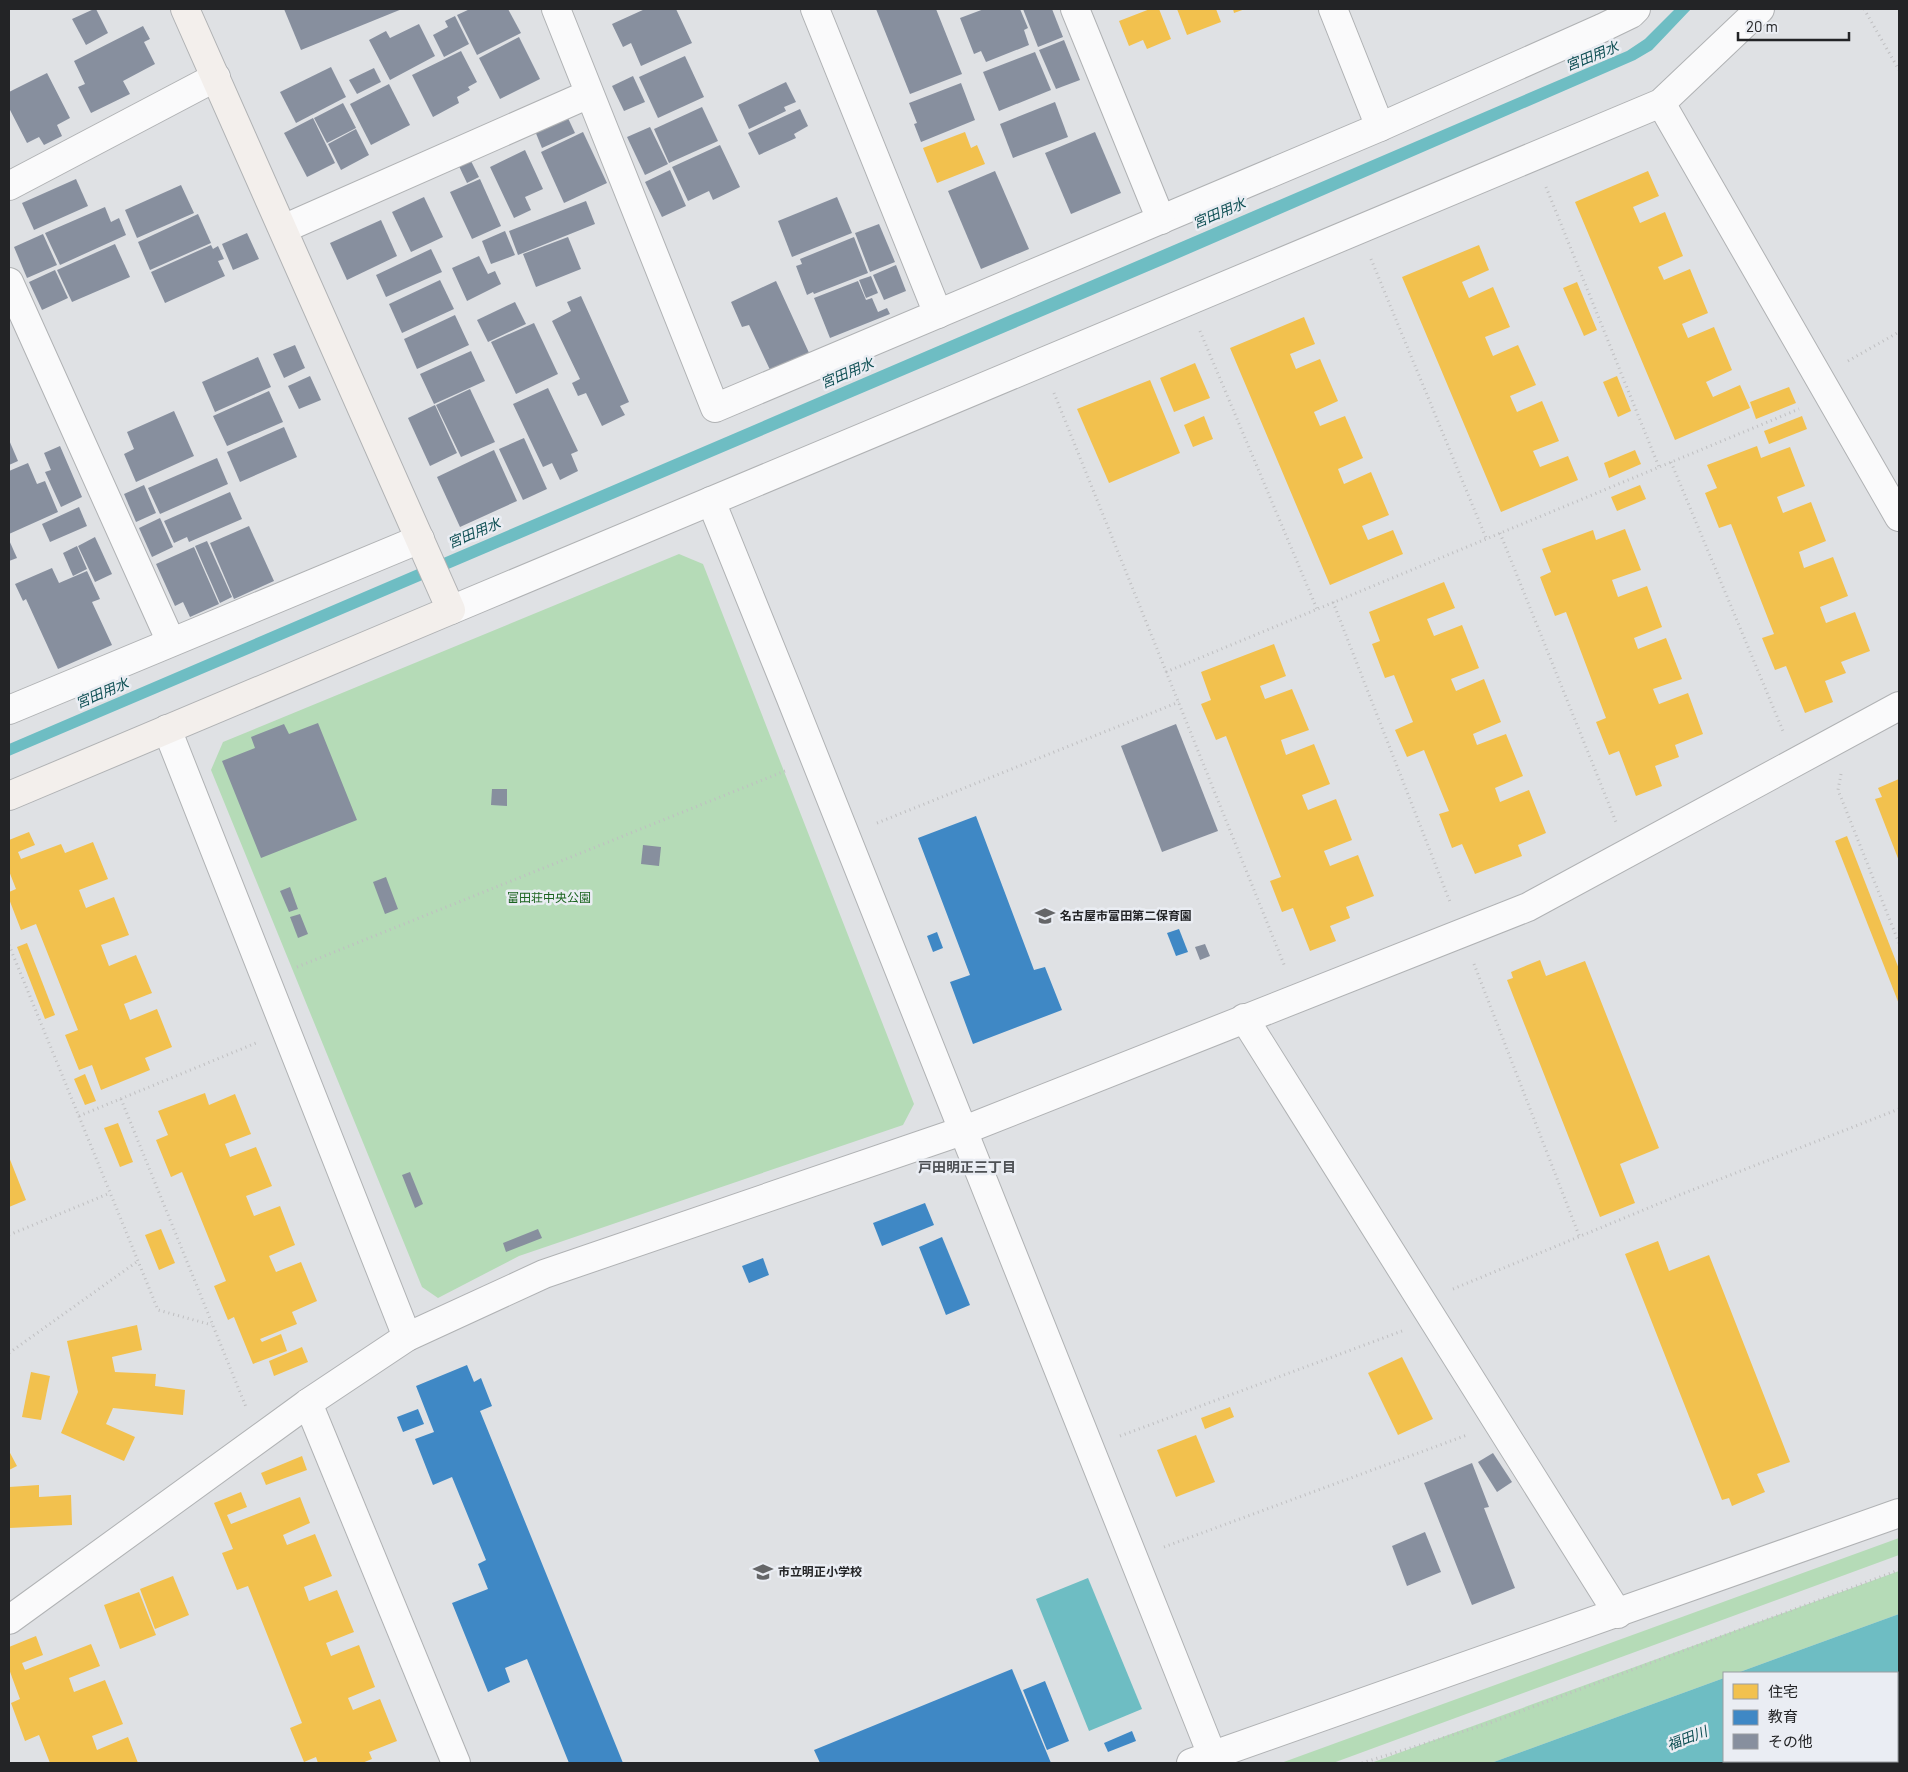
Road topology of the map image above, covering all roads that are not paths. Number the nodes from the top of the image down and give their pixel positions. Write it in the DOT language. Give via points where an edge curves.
graph roads {
  1 [pos="185,9"];
  2 [pos="556,9"];
  3 [pos="816,9"];
  4 [pos="1075,9"];
  5 [pos="1332,9"];
  6 [pos="1636,9"];
  7 [pos="1760,9"];
  8 [pos="1598,18"];
  9 [pos="216,77"];
  10 [pos="589,94"];
  11 [pos="1661,104"];
  12 [pos="1380,127"];
  13 [pos="9,186"];
  14 [pos="1161,220"];
  15 [pos="283,229"];
  16 [pos="9,282"];
  17 [pos="938,314"];
  18 [pos="711,501"];
  19 [pos="1899,517"];
  20 [pos="428,558"];
  21 [pos="451,610"];
  22 [pos="171,642"];
  23 [pos="1899,706"];
  24 [pos="9,710"];
  25 [pos="167,729"];
  26 [pos="9,796"];
  27 [pos="1244,1018"];
  28 [pos="962,1131"];
  29 [pos="407,1337"];
  30 [pos="308,1403"];
  31 [pos="1899,1513"];
  32 [pos="1618,1614"];
  33 [pos="9,1620"];
  34 [pos="1202,1759"];
  35 [pos="456,1763"];
  1 -- 9 [label="street"];
  2 -- 10 [label="street"];
  3 -- 17 [label="street"];
  4 -- 14 [label="street"];
  5 -- 12 [label="street"];
  6 -- 8 [label="street" via="1631,14"];
  7 -- 11 [label="street"];
  8 -- 12 [label="street"];
  9 -- 13 [label="street"];
  9 -- 15 [label="street"];
  10 -- 15 [label="street"];
  10 -- 17 [label="street" via="715,408"];
  11 -- 18 [label="street"];
  11 -- 19 [label="street"];
  12 -- 14 [label="street"];
  14 -- 17 [label="street"];
  15 -- 20 [label="street"];
  16 -- 22 [label="street"];
  18 -- 21 [label="street"];
  18 -- 28 [label="street"];
  20 -- 21 [label="street"];
  20 -- 22 [label="street"];
  21 -- 25 [label="street"];
  22 -- 24 [label="street"];
  23 -- 27 [label="street" via="1528,906"];
  25 -- 26 [label="street"];
  25 -- 29 [label="street"];
  27 -- 28 [label="street"];
  27 -- 32 [label="street"];
  28 -- 29 [label="street" via="544,1274"];
  28 -- 34 [label="street" via="1133,1558"];
  29 -- 30 [label="street"];
  30 -- 33 [label="street"];
  30 -- 35 [label="street"];
  31 -- 32 [label="street"];
  32 -- 34 [label="street"];
}
